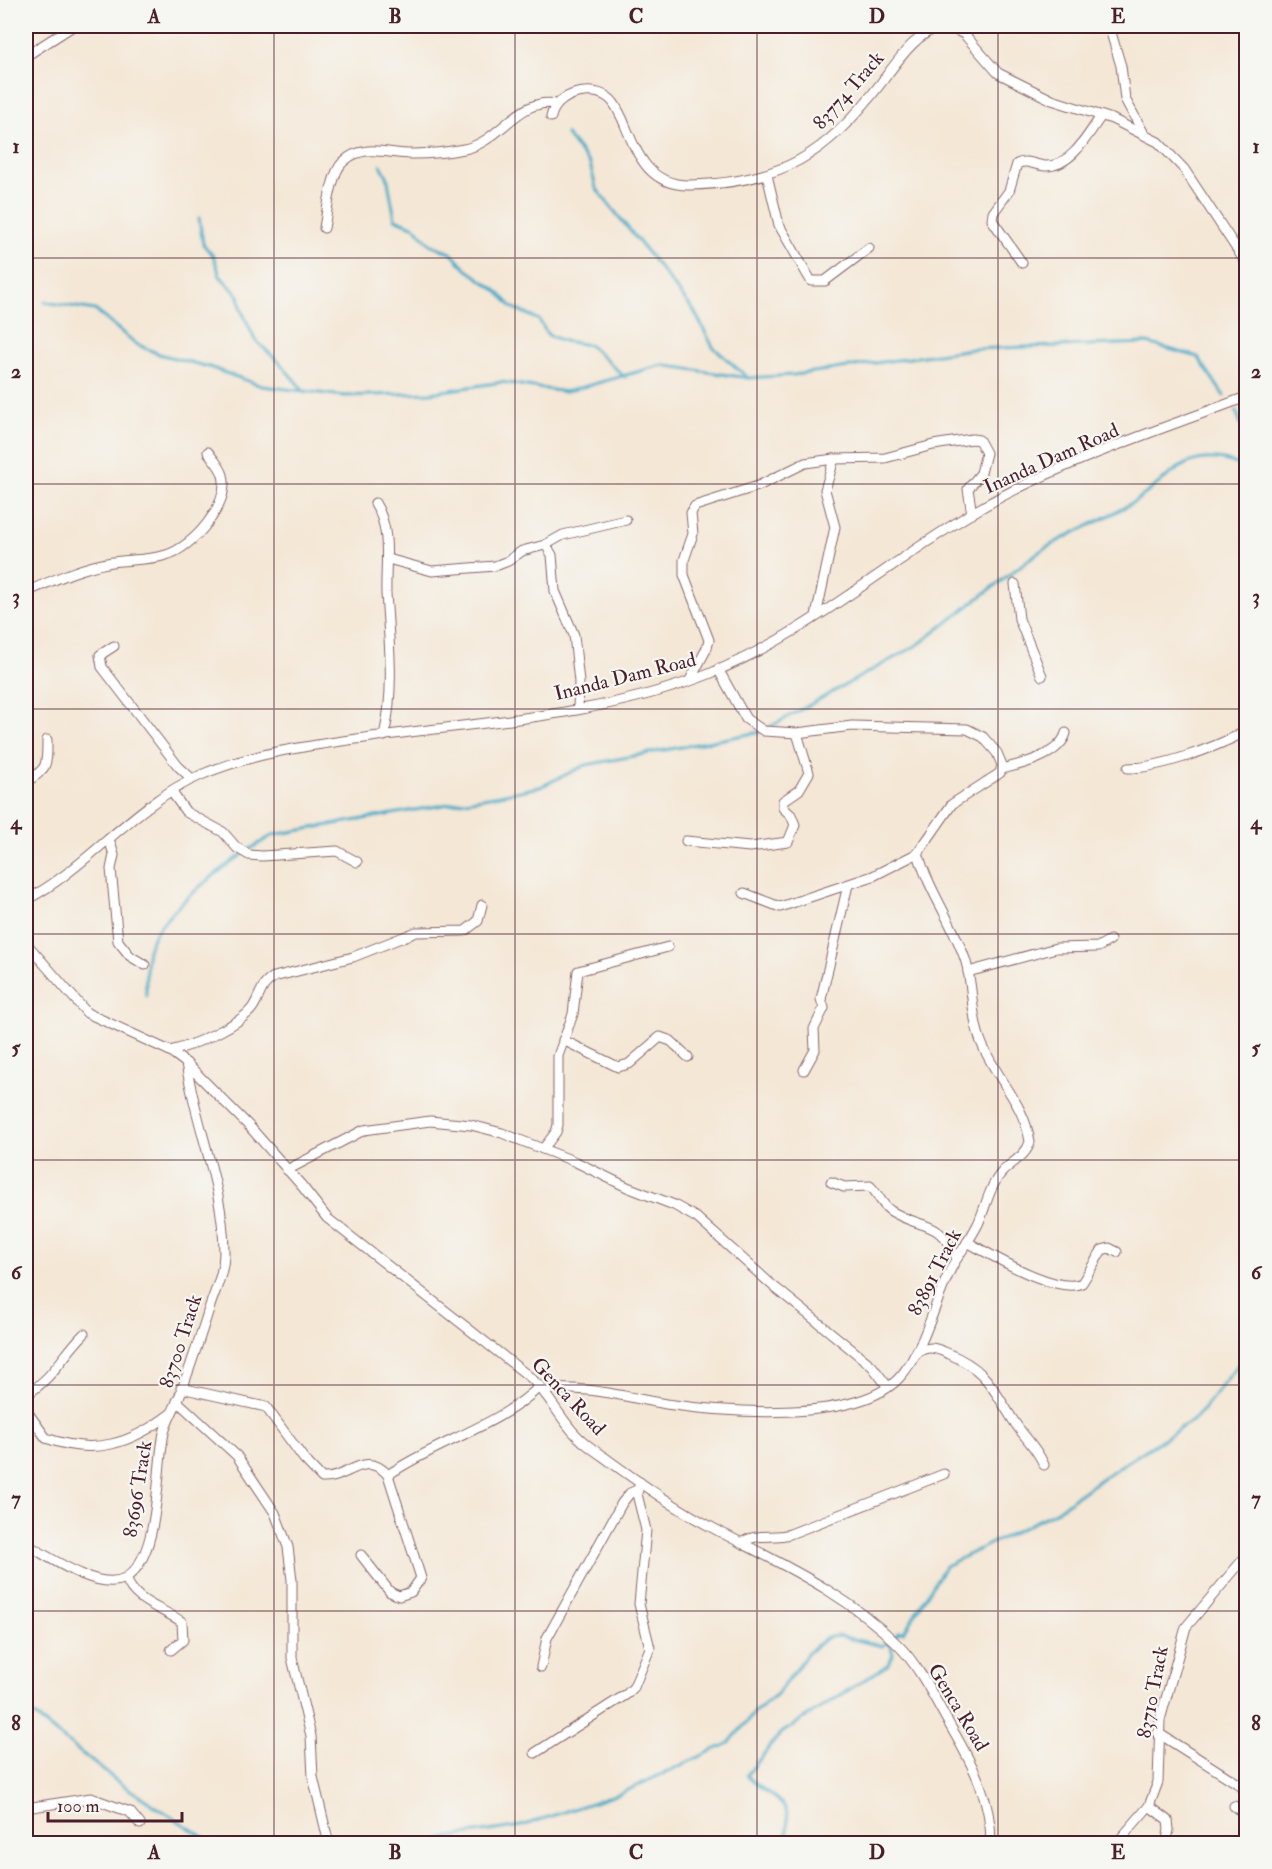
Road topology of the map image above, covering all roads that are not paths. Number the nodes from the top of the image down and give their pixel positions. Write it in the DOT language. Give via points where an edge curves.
graph roads {
  1 [pos="73,26"];
  2 [pos="942,26"];
  3 [pos="947,26"];
  4 [pos="1109,26"];
  5 [pos="929,28"];
  6 [pos="26,56"];
  7 [pos="556,104"];
  8 [pos="1101,116"];
  9 [pos="551,117"];
  10 [pos="1143,132"];
  11 [pos="767,175"];
  12 [pos="324,228"];
  13 [pos="869,248"];
  14 [pos="1022,263"];
  15 [pos="1246,263"];
  16 [pos="1246,397"];
  17 [pos="208,453"];
  18 [pos="834,459"];
  19 [pos="375,503"];
  20 [pos="972,514"];
  21 [pos="626,520"];
  22 [pos="546,545"];
  23 [pos="388,560"];
  24 [pos="1015,584"];
  25 [pos="26,592"];
  26 [pos="816,616"];
  27 [pos="114,646"];
  28 [pos="718,669"];
  29 [pos="1042,676"];
  30 [pos="690,680"];
  31 [pos="578,709"];
  32 [pos="796,733"];
  33 [pos="1066,733"];
  34 [pos="1243,733"];
  35 [pos="384,736"];
  36 [pos="47,740"];
  37 [pos="1128,768"];
  38 [pos="1002,769"];
  39 [pos="192,779"];
  40 [pos="26,782"];
  41 [pos="171,791"];
  42 [pos="109,839"];
  43 [pos="686,841"];
  44 [pos="918,853"];
  45 [pos="357,862"];
  46 [pos="848,885"];
  47 [pos="744,893"];
  48 [pos="26,900"];
  49 [pos="482,905"];
  50 [pos="1110,940"];
  51 [pos="26,943"];
  52 [pos="668,947"];
  53 [pos="146,965"];
  54 [pos="969,972"];
  55 [pos="563,1040"];
  56 [pos="170,1051"];
  57 [pos="688,1057"];
  58 [pos="186,1063"];
  59 [pos="804,1070"];
  60 [pos="543,1149"];
  61 [pos="287,1170"];
  62 [pos="831,1182"];
  63 [pos="968,1242"];
  64 [pos="1117,1252"];
  65 [pos="957,1258"];
  66 [pos="84,1334"];
  67 [pos="910,1359"];
  68 [pos="888,1387"];
  69 [pos="181,1388"];
  70 [pos="542,1388"];
  71 [pos="26,1395"];
  72 [pos="177,1401"];
  73 [pos="26,1410"];
  74 [pos="170,1414"];
  75 [pos="1044,1465"];
  76 [pos="944,1474"];
  77 [pos="388,1475"];
  78 [pos="638,1486"];
  79 [pos="741,1543"];
  80 [pos="26,1544"];
  81 [pos="361,1555"];
  82 [pos="1246,1556"];
  83 [pos="126,1578"];
  84 [pos="171,1650"];
  85 [pos="542,1667"];
  86 [pos="1158,1733"];
  87 [pos="535,1753"];
  88 [pos="1243,1783"];
  89 [pos="1246,1794"];
  90 [pos="1149,1806"];
  91 [pos="1234,1806"];
  92 [pos="26,1808"];
  93 [pos="1246,1815"];
  94 [pos="140,1824"];
  95 [pos="329,1844"];
  96 [pos="991,1844"];
  97 [pos="1116,1844"];
  98 [pos="1166,1844"];
  1 -- 6 [label="street"];
  2 -- 5 [label="street, 83774 Track"];
  3 -- 8 [label="street" via="964,34 998,73 1052,100"];
  4 -- 10 [label="street" via="1121,66 1125,99"];
  5 -- 11 [label="street, 83774 Track" via="823,147"];
  7 -- 9 [label="street"];
  7 -- 11 [label="street, 83774 Track" via="562,98 587,93 600,93 611,99 644,165 664,181 690,185"];
  7 -- 12 [label="street, 83774 Track" via="535,103 476,146 416,154 375,149 358,153 344,161 337,172"];
  8 -- 10 [label="street"];
  8 -- 14 [label="street" via="1064,160 1047,166 1024,161 1017,164 1009,191 992,220"];
  10 -- 15 [label="street" via="1184,169"];
  11 -- 13 [label="street" via="779,225 811,281 825,281"];
  16 -- 20 [label="street, Inanda Dam Road" via="1037,479"];
  17 -- 25 [label="street" via="223,475 224,486 213,520 204,530 168,555 108,563"];
  18 -- 20 [label="street" via="885,458 979,440 986,458 981,473 968,489"];
  18 -- 26 [label="street" via="825,490 835,526"];
  18 -- 30 [label="street" via="805,463 758,486 693,508 693,534 684,560 684,575 709,640"];
  19 -- 23 [label="street" via="382,517"];
  20 -- 26 [label="street, Inanda Dam Road"];
  21 -- 22 [label="street" via="563,535"];
  22 -- 23 [label="street" via="522,551 508,561 476,568 432,571"];
  22 -- 31 [label="street" via="552,555 555,591 574,635"];
  23 -- 35 [label="street" via="391,701"];
  24 -- 29 [label="street" via="1019,619"];
  26 -- 28 [label="street, Inanda Dam Road"];
  27 -- 39 [label="street" via="100,655 102,667"];
  28 -- 30 [label="street, Inanda Dam Road"];
  28 -- 32 [label="street" via="750,724 764,730"];
  30 -- 31 [label="street, Inanda Dam Road"];
  31 -- 35 [label="street, Inanda Dam Road"];
  32 -- 38 [label="street" via="852,726 967,729 992,747"];
  32 -- 43 [label="street" via="809,773 799,790 783,801 783,808 795,825 788,842 750,847"];
  33 -- 38 [label="street" via="1064,742 1056,749"];
  34 -- 37 [label="street" via="1187,755"];
  35 -- 39 [label="street, Inanda Dam Road" via="290,750"];
  36 -- 40 [label="street" via="48,762"];
  38 -- 44 [label="street" via="952,804"];
  39 -- 41 [label="street, Inanda Dam Road"];
  41 -- 42 [label="street, Inanda Dam Road"];
  41 -- 45 [label="street" via="186,812 223,832 242,852 262,856 337,851"];
  42 -- 48 [label="street, Inanda Dam Road" via="63,878"];
  42 -- 53 [label="street" via="114,855 111,869 118,941 130,956"];
  44 -- 46 [label="street"];
  44 -- 54 [label="street, 83891 Track" via="927,884"];
  46 -- 47 [label="street" via="780,907"];
  46 -- 59 [label="street" via="821,999 824,1008 814,1029 815,1050"];
  49 -- 56 [label="street" via="478,921 465,931 416,932 353,957 274,977 264,984 247,1013 197,1044"];
  50 -- 54 [label="street" via="1098,947 1056,948"];
  51 -- 56 [label="street, Genca Road" via="87,1013"];
  52 -- 55 [label="street" via="579,970 573,1014"];
  54 -- 63 [label="street, 83891 Track" via="980,1040 1008,1089 1030,1142 995,1182"];
  55 -- 57 [label="street" via="618,1067 629,1064 660,1037 671,1041"];
  55 -- 60 [label="street" via="558,1069 558,1125"];
  56 -- 58 [label="street, Genca Road"];
  58 -- 61 [label="street, Genca Road"];
  58 -- 69 [label="street, 83700 Track" via="211,1157 224,1254 222,1271"];
  60 -- 61 [label="street" via="471,1125 430,1122 364,1130"];
  60 -- 68 [label="street" via="697,1218 872,1366"];
  61 -- 70 [label="street, Genca Road" via="327,1218"];
  62 -- 65 [label="street" via="844,1187 870,1186 884,1207 941,1232"];
  63 -- 64 [label="street" via="1051,1282 1073,1286 1082,1283 1102,1250"];
  63 -- 65 [label="street, 83891 Track"];
  65 -- 67 [label="street, 83891 Track"];
  66 -- 71 [label="street" via="58,1368"];
  67 -- 68 [label="street, 83891 Track" via="899,1378"];
  67 -- 75 [label="street" via="930,1347 974,1366 991,1384"];
  68 -- 70 [label="street, 83891 Track" via="840,1406 755,1412 662,1403 582,1388"];
  69 -- 72 [label="street, 83700 Track"];
  69 -- 77 [label="street" via="266,1407 322,1478 372,1464"];
  70 -- 77 [label="street" via="515,1407 418,1455"];
  70 -- 78 [label="street, Genca Road" via="570,1428"];
  72 -- 74 [label="street, 83696 Track"];
  72 -- 95 [label="street, 83700 Track" via="237,1456 275,1513 288,1547 292,1658 311,1736 313,1777"];
  73 -- 74 [label="street" via="46,1437 92,1446 135,1438"];
  74 -- 83 [label="street, 83696 Track" via="150,1536 138,1565"];
  76 -- 79 [label="street" via="790,1534 755,1536"];
  77 -- 81 [label="street" via="421,1578 411,1592 399,1596 390,1592"];
  78 -- 79 [label="street, Genca Road"];
  78 -- 85 [label="street" via="622,1503 547,1638"];
  78 -- 87 [label="street" via="646,1530 639,1612 650,1648 634,1687 617,1702"];
  79 -- 96 [label="street, Genca Road" via="838,1597 873,1621 907,1656 980,1779 988,1807"];
  80 -- 83 [label="street" via="92,1578 110,1582"];
  82 -- 86 [label="street, 83710 Track" via="1186,1627"];
  83 -- 84 [label="street" via="129,1589 143,1601 182,1622 183,1640"];
  86 -- 88 [label="street"];
  86 -- 90 [label="street, 83710 Track" via="1158,1782"];
  88 -- 89 [label="street"];
  90 -- 97 [label="street, 83710 Track"];
  90 -- 98 [label="street" via="1168,1820"];
  91 -- 93 [label="street"];
  92 -- 94 [label="street" via="91,1798 130,1812"];
}
